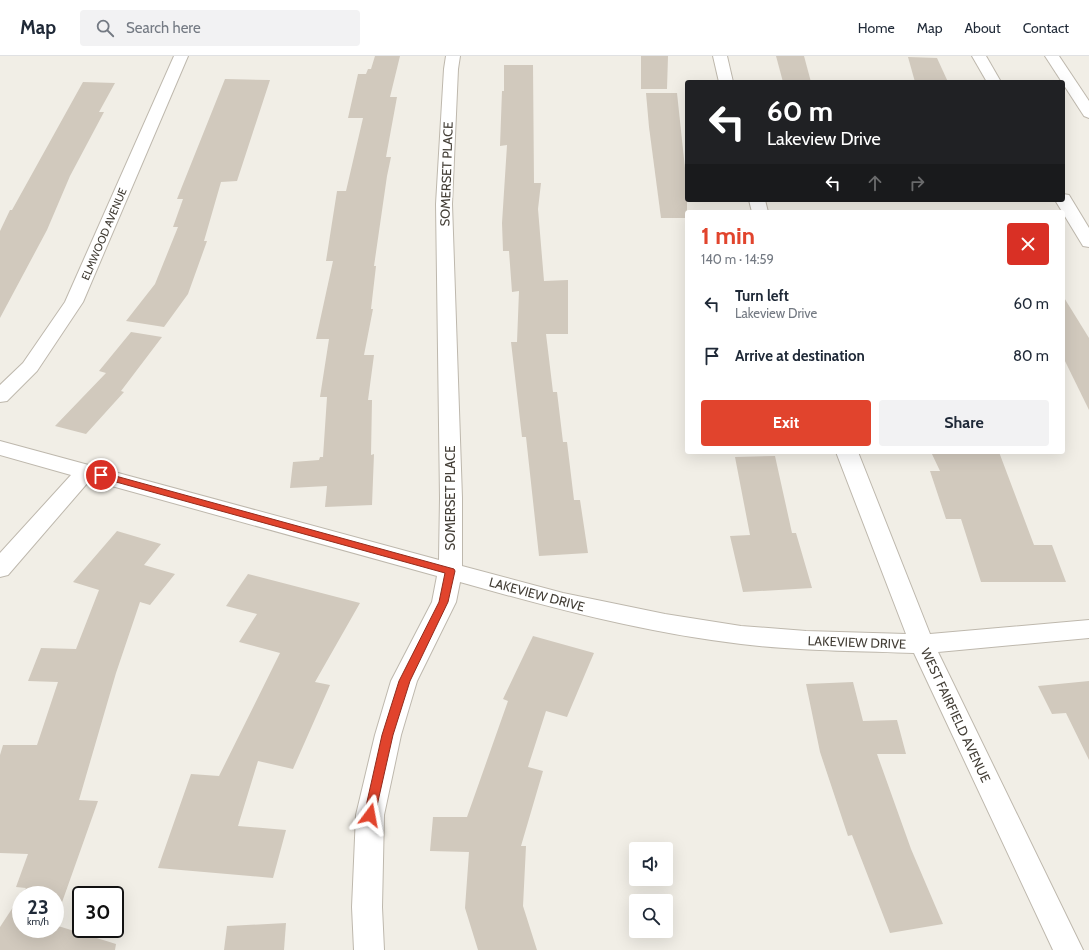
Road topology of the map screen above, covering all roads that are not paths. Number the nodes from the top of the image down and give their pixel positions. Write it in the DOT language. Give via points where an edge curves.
graph roads {
  1 [pos="181,56"];
  2 [pos="453,56"];
  3 [pos="720,56"];
  4 [pos="979,56"];
  5 [pos="1052,56"];
  6 [pos="726,80"];
  7 [pos="993,80"];
  8 [pos="1089,113"];
  9 [pos="1065,202"];
  10 [pos="1086,232"];
  11 [pos="0,396"];
  12 [pos="0,448"];
  13 [pos="848,454"];
  14 [pos="86,471"];
  15 [pos="0,570"];
  16 [pos="450,571"];
  17 [pos="1089,629"];
  18 [pos="922,644"];
  19 [pos="369,950"];
  20 [pos="1068,950"];
  1 -- 11 [label="street, ELMWOOD AVENUE" via="74,302 30,367"];
  2 -- 16 [label="street, SOMERSET PLACE" via="444,204 451,498"];
  3 -- 6 [label="street"];
  4 -- 7 [label="street"];
  5 -- 8 [label="street"];
  9 -- 10 [label="street"];
  12 -- 14 [label="street, LAKEVIEW DRIVE"];
  13 -- 18 [label="street, WEST FAIRFIELD AVENUE"];
  14 -- 15 [label="street"];
  14 -- 16 [label="street, LAKEVIEW DRIVE"];
  16 -- 18 [label="street, LAKEVIEW DRIVE" via="617,614 741,635"];
  16 -- 19 [label="street, SOMERSET PLACE" via="444,602 404,681 388,735 370,815 367,907"];
  17 -- 18 [label="street, LAKEVIEW DRIVE"];
  18 -- 20 [label="street, WEST FAIRFIELD AVENUE"];
}
